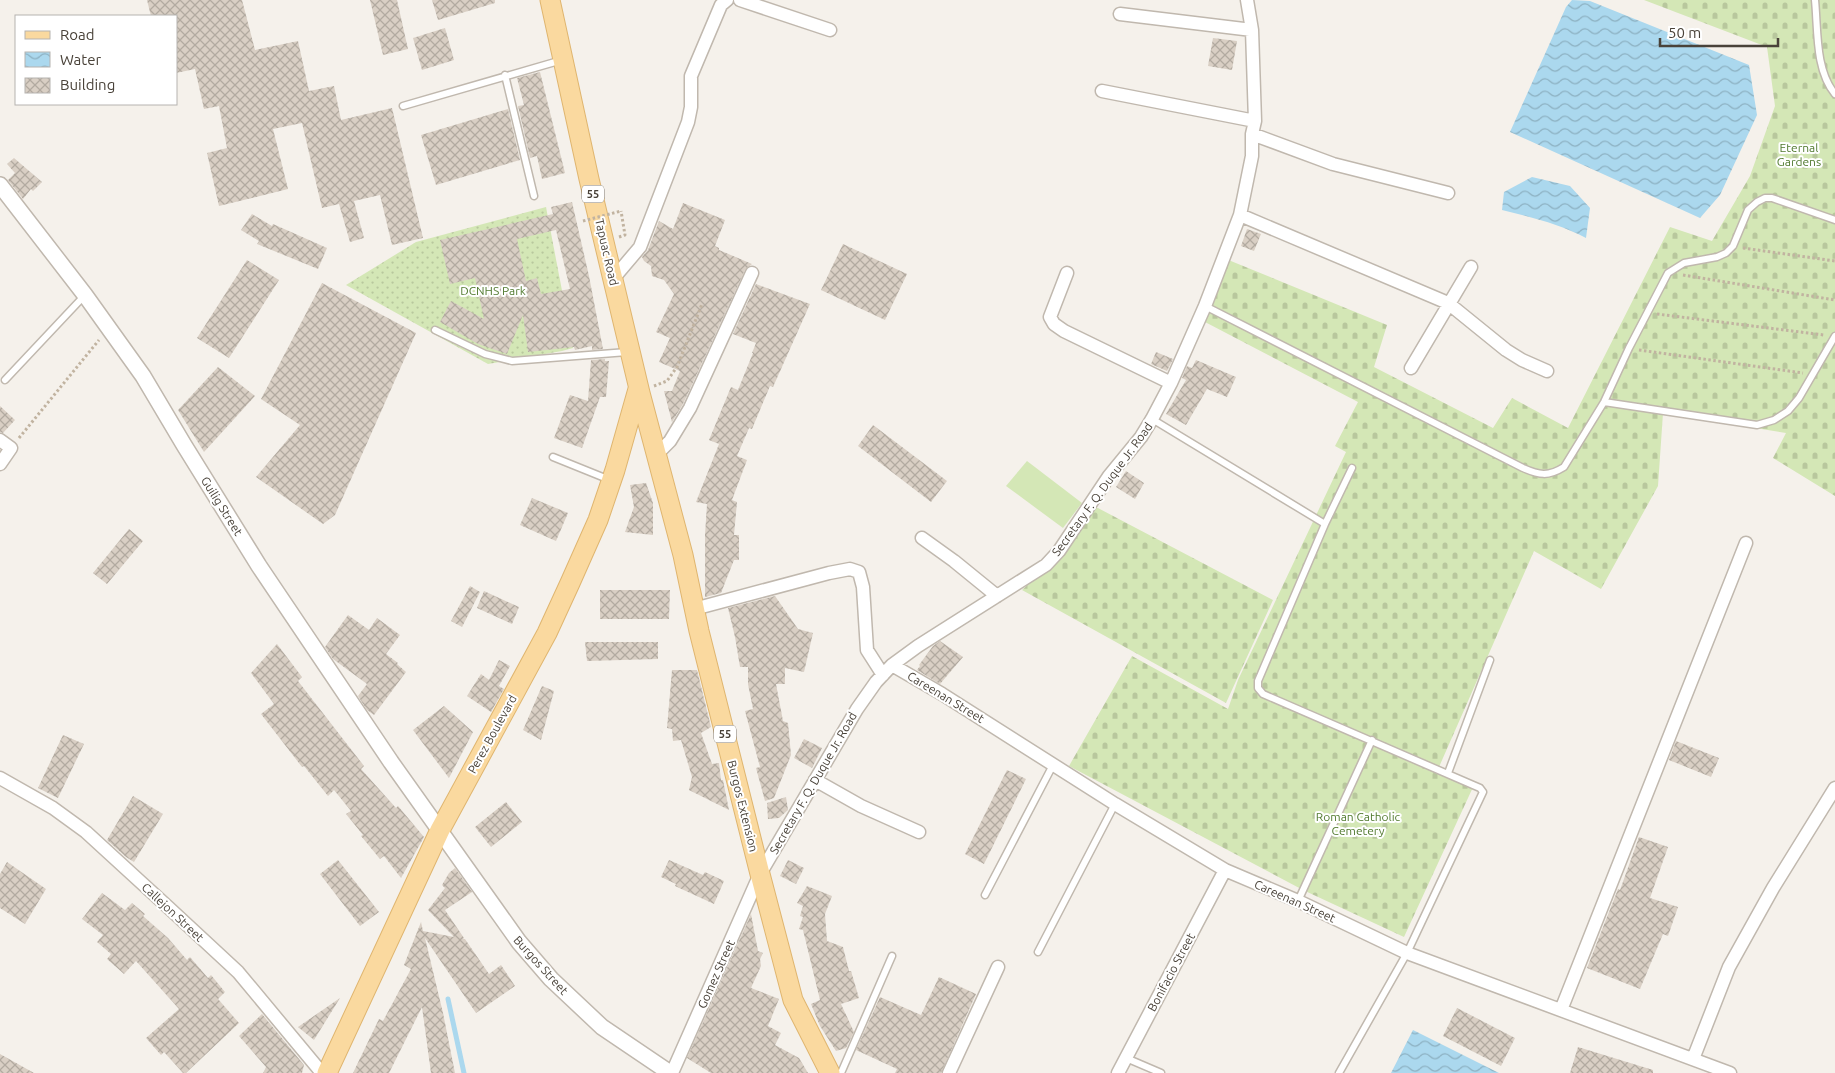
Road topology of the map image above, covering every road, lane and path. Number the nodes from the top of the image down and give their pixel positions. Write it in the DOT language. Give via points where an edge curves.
graph roads {
  1 [pos="550,0"];
  2 [pos="727,0"];
  3 [pos="740,0"];
  4 [pos="1247,0"];
  5 [pos="1815,0"];
  6 [pos="1120,14"];
  7 [pos="830,30"];
  8 [pos="1252,30"];
  9 [pos="563,60"];
  10 [pos="505,75"];
  11 [pos="1102,91"];
  12 [pos="1835,94"];
  13 [pos="403,106"];
  14 [pos="1255,120"];
  15 [pos="1252,134"];
  16 [pos="0,185"];
  17 [pos="1448,194"];
  18 [pos="534,196"];
  19 [pos="1240,215"];
  20 [pos="1835,220"];
  21 [pos="583,221"];
  22 [pos="625,235"];
  23 [pos="1733,246"];
  24 [pos="1835,261"];
  25 [pos="1471,266"];
  26 [pos="752,273"];
  27 [pos="1067,273"];
  28 [pos="1668,273"];
  29 [pos="613,279"];
  30 [pos="85,295"];
  31 [pos="1835,300"];
  32 [pos="702,304"];
  33 [pos="1448,304"];
  34 [pos="1206,306"];
  35 [pos="1647,313"];
  36 [pos="109,328"];
  37 [pos="435,330"];
  38 [pos="1825,335"];
  39 [pos="1835,336"];
  40 [pos="1629,348"];
  41 [pos="630,352"];
  42 [pos="1411,368"];
  43 [pos="1547,371"];
  44 [pos="1812,374"];
  45 [pos="5,380"];
  46 [pos="1171,383"];
  47 [pos="639,390"];
  48 [pos="1604,402"];
  49 [pos="1152,419"];
  50 [pos="0,440"];
  51 [pos="11,448"];
  52 [pos="656,455"];
  53 [pos="553,457"];
  54 [pos="0,464"];
  55 [pos="1352,468"];
  56 [pos="611,480"];
  57 [pos="1325,524"];
  58 [pos="922,538"];
  59 [pos="1746,543"];
  60 [pos="997,596"];
  61 [pos="694,609"];
  62 [pos="1490,660"];
  63 [pos="892,665"];
  64 [pos="883,675"];
  65 [pos="1372,740"];
  66 [pos="1052,765"];
  67 [pos="1448,773"];
  68 [pos="0,778"];
  69 [pos="815,780"];
  70 [pos="1835,788"];
  71 [pos="1115,804"];
  72 [pos="440,830"];
  73 [pos="919,832"];
  74 [pos="1225,870"];
  75 [pos="760,874"];
  76 [pos="985,895"];
  77 [pos="1298,901"];
  78 [pos="1038,952"];
  79 [pos="1407,953"];
  80 [pos="892,956"];
  81 [pos="998,967"];
  82 [pos="1561,1010"];
  83 [pos="1126,1058"];
  84 [pos="1694,1060"];
  85 [pos="322,1073"];
  86 [pos="327,1073"];
  87 [pos="671,1073"];
  88 [pos="830,1073"];
  89 [pos="841,1073"];
  90 [pos="949,1073"];
  91 [pos="1118,1073"];
  92 [pos="1161,1073"];
  93 [pos="1339,1073"];
  94 [pos="1730,1073"];
  1 -- 9 [label="main road, Tapuac Road / 55"];
  2 -- 29 [label="street" via="721,5 691,76 688,122 640,247"];
  3 -- 7 [label="street"];
  4 -- 8 [label="street, Secretary F. Q. Duque Jr. Road"];
  5 -- 12 [label="lane" via="1822,69"];
  6 -- 8 [label="street"];
  8 -- 14 [label="street, Secretary F. Q. Duque Jr. Road"];
  9 -- 10 [label="lane"];
  9 -- 29 [label="main road, Tapuac Road / 55"];
  10 -- 13 [label="lane"];
  10 -- 18 [label="lane"];
  11 -- 14 [label="street"];
  14 -- 15 [label="street, Secretary F. Q. Duque Jr. Road"];
  15 -- 17 [label="street" via="1333,164"];
  15 -- 19 [label="street, Secretary F. Q. Duque Jr. Road" via="1252,156"];
  16 -- 30 [label="street, Guilig Street"];
  19 -- 33 [label="street"];
  19 -- 34 [label="street, Secretary F. Q. Duque Jr. Road"];
  20 -- 23 [label="lane" via="1765,198 1748,210"];
  21 -- 22 [label="path, bridge" via="621,211"];
  23 -- 24 [label="path"];
  23 -- 28 [label="lane" via="1717,257 1684,264"];
  25 -- 33 [label="street"];
  26 -- 52 [label="street" via="690,408 670,441"];
  27 -- 46 [label="street" via="1050,317 1054,324"];
  28 -- 31 [label="path"];
  28 -- 35 [label="lane"];
  29 -- 41 [label="main road, Tapuac Road / 55"];
  30 -- 36 [label="street, Guilig Street"];
  30 -- 45 [label="lane"];
  32 -- 47 [label="path" via="677,367 667,381"];
  33 -- 42 [label="street"];
  33 -- 43 [label="street" via="1506,350"];
  34 -- 46 [label="street, Secretary F. Q. Duque Jr. Road"];
  34 -- 48 [label="lane" via="1537,474 1544,475 1564,467"];
  35 -- 38 [label="path"];
  35 -- 40 [label="lane"];
  36 -- 51 [label="path"];
  36 -- 72 [label="street, Guilig Street" via="143,376 260,566"];
  37 -- 41 [label="lane" via="485,354 512,361"];
  39 -- 44 [label="lane"];
  40 -- 44 [label="path"];
  40 -- 48 [label="lane"];
  41 -- 47 [label="main road, Tapuac Road / 55"];
  44 -- 48 [label="lane" via="1788,411 1757,425"];
  46 -- 49 [label="street, Secretary F. Q. Duque Jr. Road"];
  47 -- 52 [label="main road, Burgos Extension / 55"];
  47 -- 56 [label="main road, Perez Boulevard"];
  49 -- 57 [label="lane"];
  49 -- 60 [label="street, Secretary F. Q. Duque Jr. Road" via="1059,551 1046,565"];
  50 -- 51 [label="street"];
  51 -- 54 [label="street"];
  52 -- 61 [label="main road, Burgos Extension / 55"];
  53 -- 56 [label="lane"];
  55 -- 57 [label="lane"];
  56 -- 72 [label="main road, Perez Boulevard" via="591,535 547,633"];
  57 -- 65 [label="lane" via="1258,688 1263,694"];
  58 -- 60 [label="street"];
  59 -- 82 [label="street"];
  60 -- 63 [label="street, Secretary F. Q. Duque Jr. Road"];
  61 -- 64 [label="street" via="829,573 850,569 859,572 867,650"];
  61 -- 75 [label="main road, Burgos Extension / 55"];
  62 -- 67 [label="lane"];
  63 -- 64 [label="street, Secretary F. Q. Duque Jr. Road"];
  63 -- 66 [label="street, Careenan Street"];
  64 -- 69 [label="street, Secretary F. Q. Duque Jr. Road" via="857,709"];
  65 -- 67 [label="lane"];
  65 -- 77 [label="lane"];
  66 -- 71 [label="street, Careenan Street"];
  66 -- 76 [label="lane"];
  67 -- 79 [label="lane" via="1483,792"];
  68 -- 85 [label="street, Callejon Street" via="53,808 86,832 162,901 238,972"];
  69 -- 73 [label="street" via="861,806"];
  69 -- 75 [label="street, Secretary F. Q. Duque Jr. Road"];
  70 -- 84 [label="street" via="1729,967"];
  71 -- 74 [label="street, Careenan Street"];
  71 -- 78 [label="lane"];
  72 -- 86 [label="main road, Perez Boulevard"];
  72 -- 87 [label="street, Burgos Street" via="519,942 551,979 602,1027"];
  74 -- 77 [label="street, Careenan Street"];
  74 -- 83 [label="street, Bonifacio Street"];
  75 -- 87 [label="street, Gomez Street"];
  75 -- 88 [label="main road, Burgos Extension / 55" via="793,1000"];
  77 -- 79 [label="street, Careenan Street"];
  79 -- 82 [label="street, Careenan Street"];
  79 -- 93 [label="lane"];
  80 -- 89 [label="lane"];
  81 -- 90 [label="street"];
  82 -- 84 [label="street, Careenan Street"];
  83 -- 91 [label="street, Bonifacio Street"];
  83 -- 92 [label="lane"];
  84 -- 94 [label="street, Careenan Street"];
}
